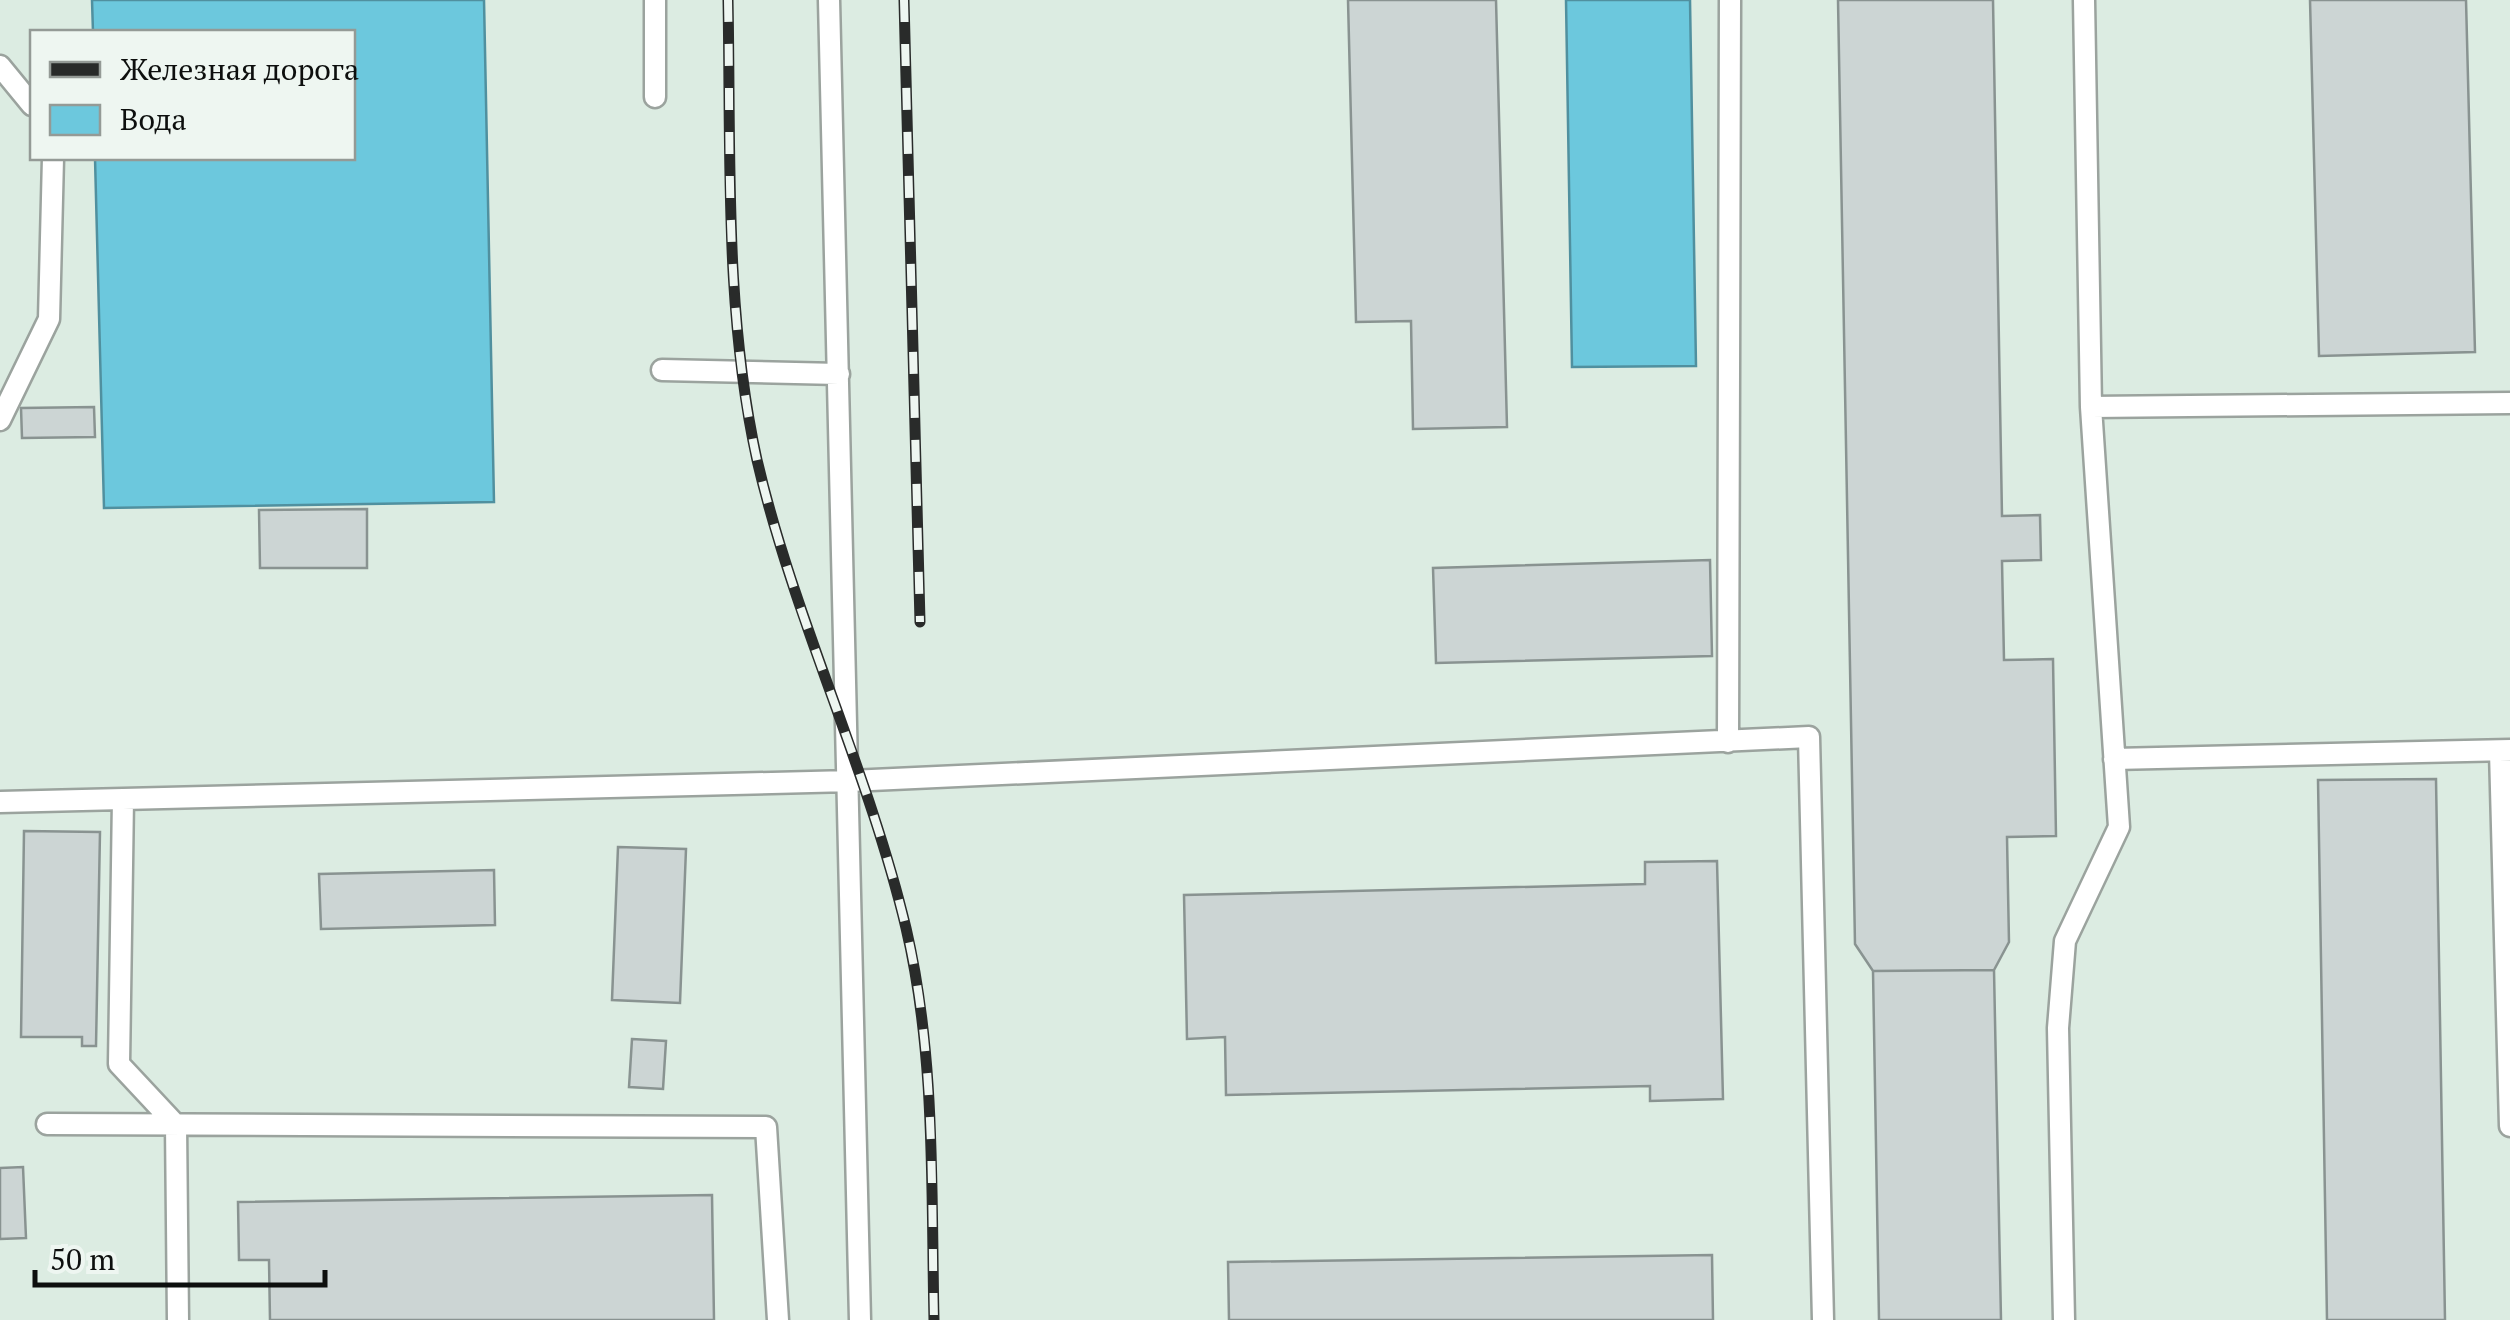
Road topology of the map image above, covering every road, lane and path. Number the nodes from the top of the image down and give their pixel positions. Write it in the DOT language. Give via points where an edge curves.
graph roads {
  1 [pos="655,0"];
  2 [pos="830,0"];
  3 [pos="1730,0"];
  4 [pos="2084,0"];
  5 [pos="0,66"];
  6 [pos="655,96"];
  7 [pos="30,103"];
  8 [pos="53,160"];
  9 [pos="662,370"];
  10 [pos="839,374"];
  11 [pos="2510,403"];
  12 [pos="2091,407"];
  13 [pos="0,420"];
  14 [pos="1728,742"];
  15 [pos="2505,751"];
  16 [pos="2114,759"];
  17 [pos="850,781"];
  18 [pos="124,799"];
  19 [pos="0,802"];
  20 [pos="47,1124"];
  21 [pos="176,1125"];
  22 [pos="2510,1126"];
  23 [pos="178,1320"];
  24 [pos="778,1320"];
  25 [pos="860,1320"];
  26 [pos="1824,1320"];
  27 [pos="2064,1320"];
  1 -- 6 [label="lane"];
  2 -- 10 [label="lane"];
  3 -- 14 [label="lane"];
  4 -- 12 [label="lane"];
  5 -- 7 [label="lane"];
  8 -- 13 [label="lane" via="50,318"];
  9 -- 10 [label="lane"];
  10 -- 17 [label="lane"];
  11 -- 12 [label="lane"];
  12 -- 16 [label="lane"];
  14 -- 17 [label="lane"];
  14 -- 26 [label="lane" via="1809,737"];
  15 -- 16 [label="lane"];
  15 -- 22 [label="lane"];
  16 -- 27 [label="lane" via="2118,827 2065,942 2058,1028"];
  17 -- 18 [label="lane"];
  17 -- 25 [label="lane"];
  18 -- 19 [label="lane"];
  18 -- 21 [label="lane" via="120,1064"];
  20 -- 21 [label="lane"];
  21 -- 23 [label="lane"];
  21 -- 24 [label="lane" via="766,1127"];
}
